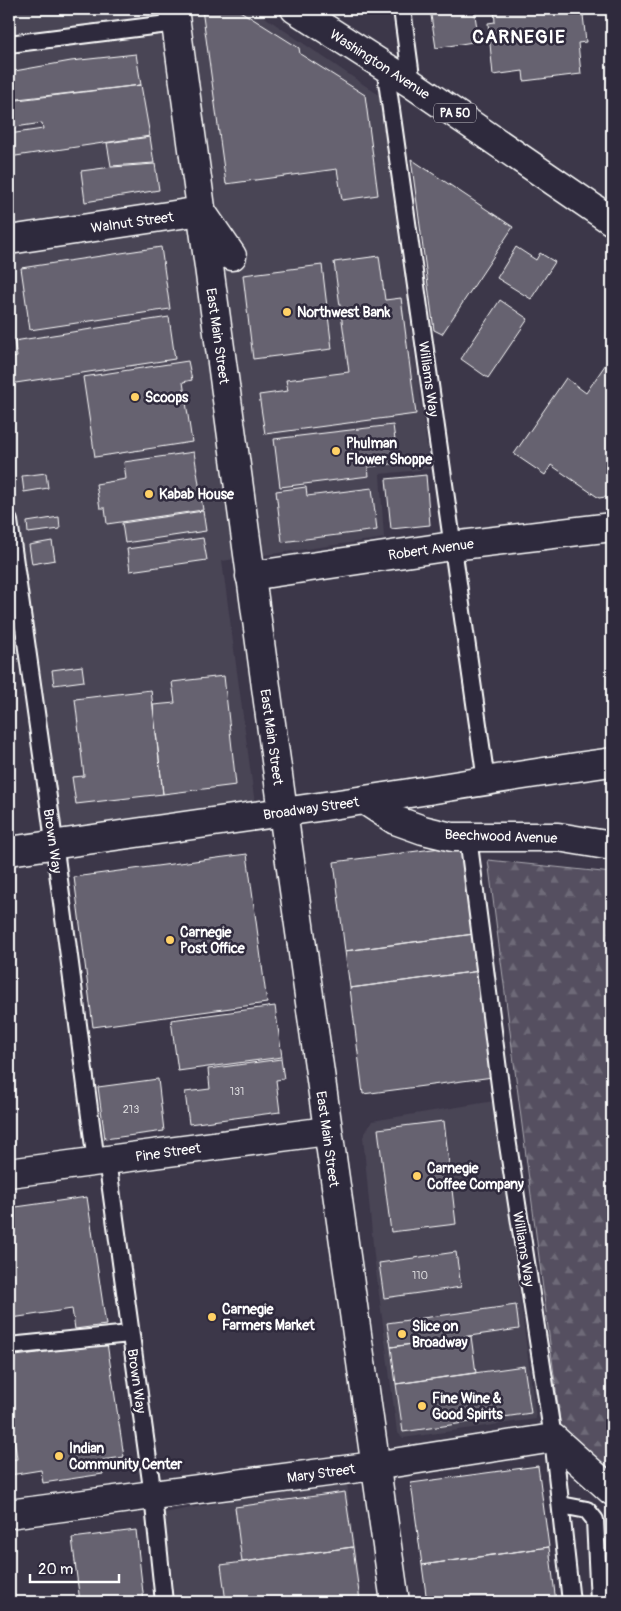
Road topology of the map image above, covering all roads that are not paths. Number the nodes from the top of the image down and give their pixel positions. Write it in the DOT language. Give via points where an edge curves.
graph roads {
  1 [pos="295,9"];
  2 [pos="402,9"];
  3 [pos="175,16"];
  4 [pos="9,44"];
  5 [pos="385,67"];
  6 [pos="412,84"];
  7 [pos="201,212"];
  8 [pos="612,221"];
  9 [pos="9,240"];
  10 [pos="232,256"];
  11 [pos="9,521"];
  12 [pos="612,527"];
  13 [pos="452,546"];
  14 [pos="250,576"];
  15 [pos="612,762"];
  16 [pos="486,780"];
  17 [pos="366,801"];
  18 [pos="283,812"];
  19 [pos="468,837"];
  20 [pos="54,844"];
  21 [pos="612,846"];
  22 [pos="9,851"];
  23 [pos="328,1131"];
  24 [pos="102,1161"];
  25 [pos="9,1173"];
  26 [pos="130,1334"];
  27 [pos="9,1346"];
  28 [pos="553,1438"];
  29 [pos="374,1466"];
  30 [pos="612,1491"];
  31 [pos="153,1496"];
  32 [pos="561,1505"];
  33 [pos="9,1514"];
  34 [pos="164,1602"];
  35 [pos="395,1602"];
  36 [pos="572,1602"];
  37 [pos="599,1602"];
  1 -- 5 [label="street, Washington Avenue / PA 50"];
  2 -- 6 [label="lane"];
  3 -- 4 [label="lane"];
  3 -- 7 [label="street, East Main Street"];
  5 -- 6 [label="street, Washington Avenue / PA 50"];
  5 -- 13 [label="lane, Williams Way"];
  6 -- 8 [label="street, Washington Avenue / PA 50"];
  7 -- 9 [label="street, Walnut Street"];
  7 -- 10 [label="street"];
  7 -- 14 [label="street, East Main Street"];
  11 -- 20 [label="lane, Brown Way"];
  12 -- 13 [label="street, Robert Avenue"];
  13 -- 14 [label="street, Robert Avenue"];
  13 -- 16 [label="lane, Williams Way"];
  14 -- 18 [label="street, East Main Street"];
  15 -- 16 [label="street, Broadway Street"];
  16 -- 17 [label="street, Broadway Street"];
  17 -- 18 [label="street, Broadway Street"];
  17 -- 19 [label="street, Beechwood Avenue" via="406,824 452,837"];
  18 -- 20 [label="street, Broadway Street"];
  18 -- 23 [label="street, East Main Street"];
  19 -- 21 [label="street, Beechwood Avenue" via="558,837"];
  19 -- 28 [label="lane, Williams Way" via="504,1122"];
  20 -- 22 [label="street, Broadway Street"];
  20 -- 24 [label="lane, Brown Way"];
  23 -- 24 [label="street, Pine Street"];
  23 -- 29 [label="street, East Main Street"];
  24 -- 25 [label="street, Pine Street"];
  24 -- 26 [label="lane, Brown Way"];
  26 -- 27 [label="lane"];
  26 -- 31 [label="lane, Brown Way"];
  28 -- 29 [label="street, Mary Street"];
  28 -- 30 [label="street"];
  28 -- 32 [label="lane, Williams Way"];
  29 -- 31 [label="street, Mary Street"];
  29 -- 35 [label="street, East Main Street"];
  31 -- 33 [label="street, Mary Street"];
  31 -- 34 [label="lane, Brown Way"];
  32 -- 36 [label="lane, Williams Way"];
  32 -- 37 [label="lane" via="587,1510 595,1520"];
}
